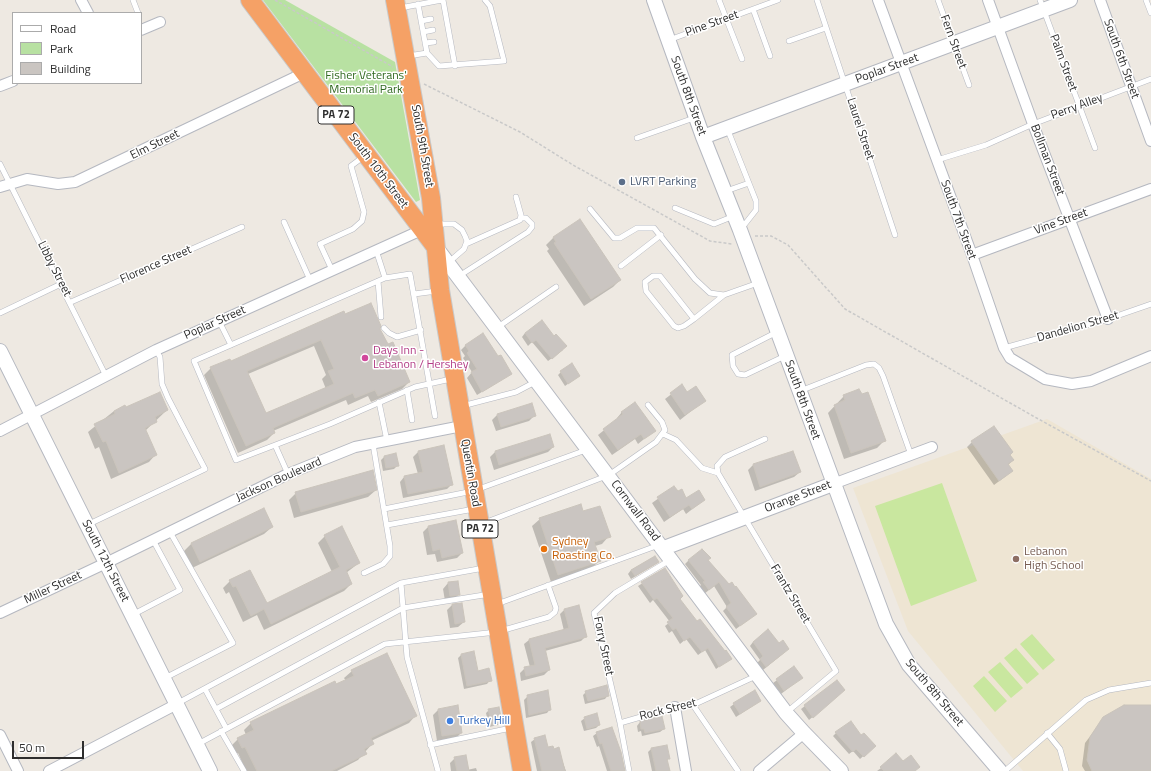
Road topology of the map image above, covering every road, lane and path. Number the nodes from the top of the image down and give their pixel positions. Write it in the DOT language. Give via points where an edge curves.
graph roads {
  1 [pos="81,0"];
  2 [pos="133,0"];
  3 [pos="250,0"];
  4 [pos="442,0"];
  5 [pos="485,0"];
  6 [pos="654,0"];
  7 [pos="719,0"];
  8 [pos="778,0"];
  9 [pos="817,0"];
  10 [pos="878,0"];
  11 [pos="938,0"];
  12 [pos="988,0"];
  13 [pos="1070,0"];
  14 [pos="1100,0"];
  15 [pos="1146,0"];
  16 [pos="396,4"];
  17 [pos="418,4"];
  18 [pos="1042,5"];
  19 [pos="753,9"];
  20 [pos="87,12"];
  21 [pos="138,12"];
  22 [pos="1151,13"];
  23 [pos="431,19"];
  24 [pos="726,19"];
  25 [pos="421,21"];
  26 [pos="160,22"];
  27 [pos="998,27"];
  28 [pos="143,28"];
  29 [pos="826,28"];
  30 [pos="433,30"];
  31 [pos="423,32"];
  32 [pos="668,40"];
  33 [pos="789,41"];
  34 [pos="434,42"];
  35 [pos="425,43"];
  36 [pos="953,44"];
  37 [pos="427,53"];
  38 [pos="406,56"];
  39 [pos="770,56"];
  40 [pos="742,59"];
  41 [pos="902,63"];
  42 [pos="455,66"];
  43 [pos="304,73"];
  44 [pos="1151,80"];
  45 [pos="12,81"];
  46 [pos="846,84"];
  47 [pos="969,85"];
  48 [pos="0,86"];
  49 [pos="1131,87"];
  50 [pos="1080,106"];
  51 [pos="697,117"];
  52 [pos="1033,124"];
  53 [pos="727,128"];
  54 [pos="703,137"];
  55 [pos="637,138"];
  56 [pos="1151,141"];
  57 [pos="1095,148"];
  58 [pos="366,155"];
  59 [pos="936,160"];
  60 [pos="0,164"];
  61 [pos="573,165"];
  62 [pos="10,183"];
  63 [pos="749,183"];
  64 [pos="0,187"];
  65 [pos="1151,189"];
  66 [pos="725,191"];
  67 [pos="516,197"];
  68 [pos="675,208"];
  69 [pos="590,209"];
  70 [pos="735,216"];
  71 [pos="521,218"];
  72 [pos="1069,219"];
  73 [pos="284,222"];
  74 [pos="242,227"];
  75 [pos="428,227"];
  76 [pos="661,235"];
  77 [pos="742,235"];
  78 [pos="895,235"];
  79 [pos="466,244"];
  80 [pos="435,246"];
  81 [pos="376,250"];
  82 [pos="972,255"];
  83 [pos="443,265"];
  84 [pos="621,266"];
  85 [pos="332,270"];
  86 [pos="459,276"];
  87 [pos="385,278"];
  88 [pos="310,280"];
  89 [pos="378,281"];
  90 [pos="760,283"];
  91 [pos="61,284"];
  92 [pos="556,287"];
  93 [pos="440,290"];
  94 [pos="414,294"];
  95 [pos="724,295"];
  96 [pos="71,302"];
  97 [pos="1151,304"];
  98 [pos="0,313"];
  99 [pos="381,317"];
  100 [pos="694,319"];
  101 [pos="1108,319"];
  102 [pos="219,321"];
  103 [pos="498,327"];
  104 [pos="384,328"];
  105 [pos="421,330"];
  106 [pos="777,332"];
  107 [pos="231,345"];
  108 [pos="1004,348"];
  109 [pos="156,350"];
  110 [pos="0,351"];
  111 [pos="786,356"];
  112 [pos="1151,356"];
  113 [pos="106,376"];
  114 [pos="454,379"];
  115 [pos="538,380"];
  116 [pos="429,384"];
  117 [pos="407,390"];
  118 [pos="799,391"];
  119 [pos="379,402"];
  120 [pos="648,405"];
  121 [pos="459,407"];
  122 [pos="32,415"];
  123 [pos="435,416"];
  124 [pos="412,420"];
  125 [pos="462,426"];
  126 [pos="0,431"];
  127 [pos="663,434"];
  128 [pos="765,439"];
  129 [pos="386,441"];
  130 [pos="373,444"];
  131 [pos="275,445"];
  132 [pos="932,447"];
  133 [pos="589,449"];
  134 [pos="911,455"];
  135 [pos="718,473"];
  136 [pos="288,474"];
  137 [pos="609,475"];
  138 [pos="1151,481"];
  139 [pos="833,484"];
  140 [pos="473,491"];
  141 [pos="384,509"];
  142 [pos="478,517"];
  143 [pos="744,518"];
  144 [pos="87,525"];
  145 [pos="387,525"];
  146 [pos="170,532"];
  147 [pos="153,540"];
  148 [pos="665,550"];
  149 [pos="106,563"];
  150 [pos="486,568"];
  151 [pos="364,573"];
  152 [pos="401,583"];
  153 [pos="548,585"];
  154 [pos="492,600"];
  155 [pos="403,608"];
  156 [pos="0,613"];
  157 [pos="132,615"];
  158 [pos="497,632"];
  159 [pos="406,643"];
  160 [pos="758,675"];
  161 [pos="164,678"];
  162 [pos="1151,683"];
  163 [pos="205,689"];
  164 [pos="177,704"];
  165 [pos="693,705"];
  166 [pos="674,707"];
  167 [pos="216,709"];
  168 [pos="786,713"];
  169 [pos="620,722"];
  170 [pos="514,728"];
  171 [pos="224,729"];
  172 [pos="1047,733"];
  173 [pos="804,734"];
  174 [pos="0,735"];
  175 [pos="197,744"];
  176 [pos="430,745"];
  177 [pos="18,771"];
  178 [pos="48,771"];
  179 [pos="210,771"];
  180 [pos="244,771"];
  181 [pos="438,771"];
  182 [pos="522,771"];
  183 [pos="629,771"];
  184 [pos="686,771"];
  185 [pos="738,771"];
  186 [pos="759,771"];
  187 [pos="841,771"];
  188 [pos="1000,771"];
  189 [pos="1005,771"];
  190 [pos="1066,771"];
  1 -- 20 [label="street"];
  2 -- 21 [label="lane"];
  3 -- 43 [label="highway, South 10th Street / PA 72"];
  4 -- 17 [label="lane"];
  4 -- 42 [label="lane" via="447,40"];
  5 -- 42 [label="lane" via="490,6 504,61"];
  6 -- 32 [label="street, South 8th Street"];
  7 -- 24 [label="lane"];
  8 -- 19 [label="lane, Pine Street"];
  9 -- 29 [label="lane, Laurel Street"];
  10 -- 41 [label="street, South 7th Street"];
  11 -- 36 [label="lane, Fern Street"];
  12 -- 27 [label="street, Bollman Street"];
  13 -- 18 [label="street, Poplar Street"];
  14 -- 49 [label="street, South 6th Street"];
  15 -- 22 [label="lane"];
  16 -- 17 [label="lane"];
  16 -- 38 [label="highway, South 9th Street"];
  17 -- 25 [label="lane"];
  18 -- 27 [label="street, Poplar Street"];
  18 -- 50 [label="lane, Palm Street"];
  19 -- 24 [label="lane, Pine Street"];
  19 -- 39 [label="lane"];
  23 -- 25 [label="lane"];
  24 -- 32 [label="lane, Pine Street"];
  24 -- 40 [label="lane"];
  25 -- 31 [label="lane"];
  26 -- 28 [label="street"];
  27 -- 36 [label="street, Poplar Street"];
  27 -- 52 [label="street, Bollman Street"];
  29 -- 33 [label="lane"];
  29 -- 46 [label="lane, Laurel Street"];
  30 -- 31 [label="lane"];
  31 -- 35 [label="lane"];
  32 -- 51 [label="street, South 8th Street"];
  34 -- 35 [label="lane"];
  35 -- 37 [label="lane"];
  36 -- 41 [label="street, Poplar Street"];
  36 -- 47 [label="lane, Fern Street"];
  37 -- 38 [label="lane"];
  37 -- 42 [label="lane" via="439,66"];
  38 -- 75 [label="highway, South 9th Street" via="431,198"];
  41 -- 46 [label="street, Poplar Street"];
  41 -- 59 [label="street, South 7th Street"];
  43 -- 58 [label="highway, South 10th Street / PA 72"];
  43 -- 62 [label="street, Elm Street" via="75,182 58,184 27,179"];
  44 -- 49 [label="lane, Perry Alley"];
  45 -- 48 [label="street"];
  46 -- 53 [label="street, Poplar Street"];
  46 -- 78 [label="lane, Laurel Street"];
  49 -- 50 [label="lane, Perry Alley"];
  49 -- 56 [label="street, South 6th Street"];
  50 -- 52 [label="lane, Perry Alley"];
  50 -- 57 [label="lane, Palm Street"];
  51 -- 54 [label="street, South 8th Street"];
  51 -- 55 [label="lane"];
  52 -- 59 [label="lane, Perry Alley" via="986,145"];
  52 -- 72 [label="street, Bollman Street"];
  53 -- 54 [label="street, Poplar Street"];
  53 -- 63 [label="lane"];
  54 -- 66 [label="street, South 8th Street"];
  58 -- 75 [label="highway, South 10th Street / PA 72"];
  58 -- 85 [label="lane" via="351,166 364,212 362,221 354,229 320,244"];
  59 -- 82 [label="street, South 7th Street"];
  60 -- 62 [label="lane, Libby Street"];
  61 -- 77 [label="path" via="710,241 730,244"];
  62 -- 64 [label="street, Elm Street"];
  62 -- 91 [label="lane, Libby Street"];
  63 -- 66 [label="lane"];
  63 -- 77 [label="lane" via="756,201 756,210"];
  65 -- 72 [label="street, Vine Street"];
  66 -- 70 [label="street, South 8th Street"];
  67 -- 71 [label="lane"];
  68 -- 70 [label="lane" via="714,224"];
  69 -- 76 [label="lane" via="614,238 620,238 630,230 643,226 654,228"];
  70 -- 77 [label="street, South 8th Street"];
  71 -- 79 [label="lane" via="516,223"];
  71 -- 86 [label="lane" via="526,218 532,224 528,232"];
  72 -- 82 [label="street, Vine Street"];
  72 -- 101 [label="street, Bollman Street"];
  73 -- 88 [label="lane"];
  74 -- 96 [label="lane, Florence Street"];
  75 -- 79 [label="lane" via="454,224 462,230"];
  75 -- 80 [label="highway, South 10th Street / PA 72"];
  75 -- 81 [label="street, Poplar Street"];
  76 -- 84 [label="lane"];
  76 -- 95 [label="lane" via="703,288 710,293"];
  77 -- 90 [label="street, South 8th Street"];
  77 -- 138 [label="path" via="771,236 788,246 845,309"];
  79 -- 83 [label="lane" via="459,254"];
  80 -- 83 [label="highway, Quentin Road / PA 72"];
  81 -- 85 [label="street, Poplar Street"];
  81 -- 87 [label="lane"];
  82 -- 108 [label="street, South 7th Street"];
  83 -- 86 [label="street, Cornwall Road"];
  83 -- 93 [label="highway, Quentin Road / PA 72"];
  85 -- 88 [label="street, Poplar Street"];
  86 -- 103 [label="street, Cornwall Road"];
  87 -- 89 [label="lane"];
  87 -- 94 [label="lane" via="410,274"];
  88 -- 102 [label="street, Poplar Street"];
  89 -- 99 [label="lane"];
  89 -- 107 [label="lane"];
  90 -- 95 [label="lane"];
  90 -- 106 [label="street, South 8th Street"];
  91 -- 96 [label="lane, Libby Street"];
  91 -- 98 [label="lane"];
  92 -- 103 [label="lane"];
  93 -- 94 [label="lane"];
  93 -- 114 [label="highway, Quentin Road / PA 72"];
  94 -- 105 [label="lane"];
  95 -- 100 [label="lane"];
  96 -- 113 [label="lane, Libby Street"];
  97 -- 101 [label="lane, Dandelion Street"];
  100 -- 100 [label="lane" via="684,326 674,326 646,292 645,282 653,276 660,276"];
  101 -- 108 [label="lane, Dandelion Street"];
  102 -- 107 [label="lane"];
  102 -- 109 [label="street, Poplar Street"];
  103 -- 115 [label="street, Cornwall Road"];
  104 -- 105 [label="lane" via="397,337"];
  105 -- 116 [label="lane"];
  106 -- 111 [label="street, South 8th Street"];
  106 -- 111 [label="lane" via="732,355 733,366 738,374 745,375"];
  107 -- 131 [label="lane" via="194,361 236,460"];
  108 -- 112 [label="street, South 7th Street" via="1010,358 1045,379 1072,384 1091,381"];
  109 -- 113 [label="street, Poplar Street"];
  109 -- 144 [label="lane" via="160,357 162,384 205,469"];
  110 -- 122 [label="street, South 12th Street"];
  111 -- 118 [label="street, South 8th Street"];
  113 -- 122 [label="street, Poplar Street"];
  114 -- 116 [label="lane"];
  114 -- 121 [label="highway, Quentin Road / PA 72"];
  115 -- 121 [label="lane" via="516,392"];
  115 -- 133 [label="street, Cornwall Road"];
  116 -- 117 [label="lane"];
  116 -- 123 [label="lane"];
  117 -- 119 [label="lane"];
  117 -- 124 [label="lane"];
  118 -- 134 [label="lane" via="874,364 883,376"];
  118 -- 139 [label="street, South 8th Street"];
  119 -- 129 [label="lane"];
  119 -- 131 [label="lane"];
  120 -- 127 [label="lane" via="662,422 665,430"];
  121 -- 125 [label="highway, Quentin Road / PA 72"];
  122 -- 126 [label="street, Poplar Street"];
  122 -- 144 [label="street, South 12th Street"];
  125 -- 129 [label="street, Jackson Boulevard"];
  125 -- 140 [label="highway, Quentin Road / PA 72"];
  127 -- 135 [label="lane" via="676,440 702,468"];
  127 -- 137 [label="lane" via="656,442"];
  128 -- 135 [label="lane" via="725,457 718,466"];
  129 -- 130 [label="street, Jackson Boulevard"];
  130 -- 136 [label="street, Jackson Boulevard" via="355,447"];
  130 -- 141 [label="lane"];
  131 -- 136 [label="lane"];
  132 -- 134 [label="street, Orange Street"];
  133 -- 137 [label="street, Cornwall Road"];
  133 -- 140 [label="lane"];
  134 -- 139 [label="street, Orange Street"];
  135 -- 143 [label="lane, Frantz Street"];
  136 -- 146 [label="street, Jackson Boulevard"];
  137 -- 142 [label="lane"];
  137 -- 148 [label="street, Cornwall Road"];
  139 -- 143 [label="street, Orange Street"];
  139 -- 188 [label="street, South 8th Street" via="878,607 900,652"];
  140 -- 141 [label="lane"];
  140 -- 142 [label="highway, Quentin Road / PA 72"];
  141 -- 145 [label="lane"];
  142 -- 145 [label="lane"];
  142 -- 150 [label="highway, Quentin Road / PA 72"];
  143 -- 148 [label="street, Orange Street"];
  143 -- 168 [label="lane, Frantz Street" via="836,671"];
  144 -- 149 [label="street, South 12th Street"];
  145 -- 151 [label="lane" via="390,556 383,564"];
  146 -- 147 [label="street, Jackson Boulevard"];
  146 -- 161 [label="lane" via="233,643"];
  147 -- 149 [label="street, Jackson Boulevard"];
  147 -- 157 [label="lane" via="180,590"];
  148 -- 153 [label="lane"];
  148 -- 160 [label="street, Cornwall Road"];
  148 -- 169 [label="lane, Forry Street" via="594,613"];
  149 -- 156 [label="street, Miller Street"];
  149 -- 157 [label="street, South 12th Street"];
  150 -- 152 [label="lane"];
  150 -- 154 [label="highway, Quentin Road / PA 72"];
  152 -- 155 [label="lane"];
  152 -- 163 [label="lane"];
  153 -- 154 [label="lane"];
  153 -- 158 [label="lane" via="556,608 553,614"];
  154 -- 155 [label="lane"];
  154 -- 158 [label="highway, Quentin Road / PA 72"];
  155 -- 159 [label="lane"];
  155 -- 167 [label="lane"];
  157 -- 161 [label="street, South 12th Street"];
  158 -- 159 [label="lane"];
  158 -- 170 [label="highway, Quentin Road / PA 72"];
  159 -- 171 [label="lane" via="384,644"];
  159 -- 176 [label="lane" via="406,657"];
  160 -- 165 [label="lane, Rock Street"];
  160 -- 168 [label="street, Cornwall Road"];
  161 -- 164 [label="street, South 12th Street"];
  162 -- 172 [label="lane" via="1097,694"];
  163 -- 164 [label="lane"];
  163 -- 167 [label="lane"];
  164 -- 175 [label="street, South 12th Street"];
  164 -- 178 [label="street"];
  165 -- 166 [label="lane, Rock Street"];
  165 -- 185 [label="lane"];
  166 -- 169 [label="lane, Rock Street"];
  166 -- 184 [label="street"];
  167 -- 171 [label="lane"];
  168 -- 173 [label="street, Cornwall Road"];
  169 -- 183 [label="lane, Forry Street"];
  170 -- 176 [label="lane"];
  170 -- 182 [label="highway, Quentin Road / PA 72"];
  171 -- 175 [label="lane"];
  171 -- 180 [label="lane"];
  172 -- 189 [label="lane"];
  172 -- 190 [label="lane" via="1060,749"];
  173 -- 186 [label="street"];
  173 -- 187 [label="street, Cornwall Road"];
  174 -- 177 [label="street"];
  175 -- 179 [label="street, South 12th Street"];
  176 -- 181 [label="lane"];
}
